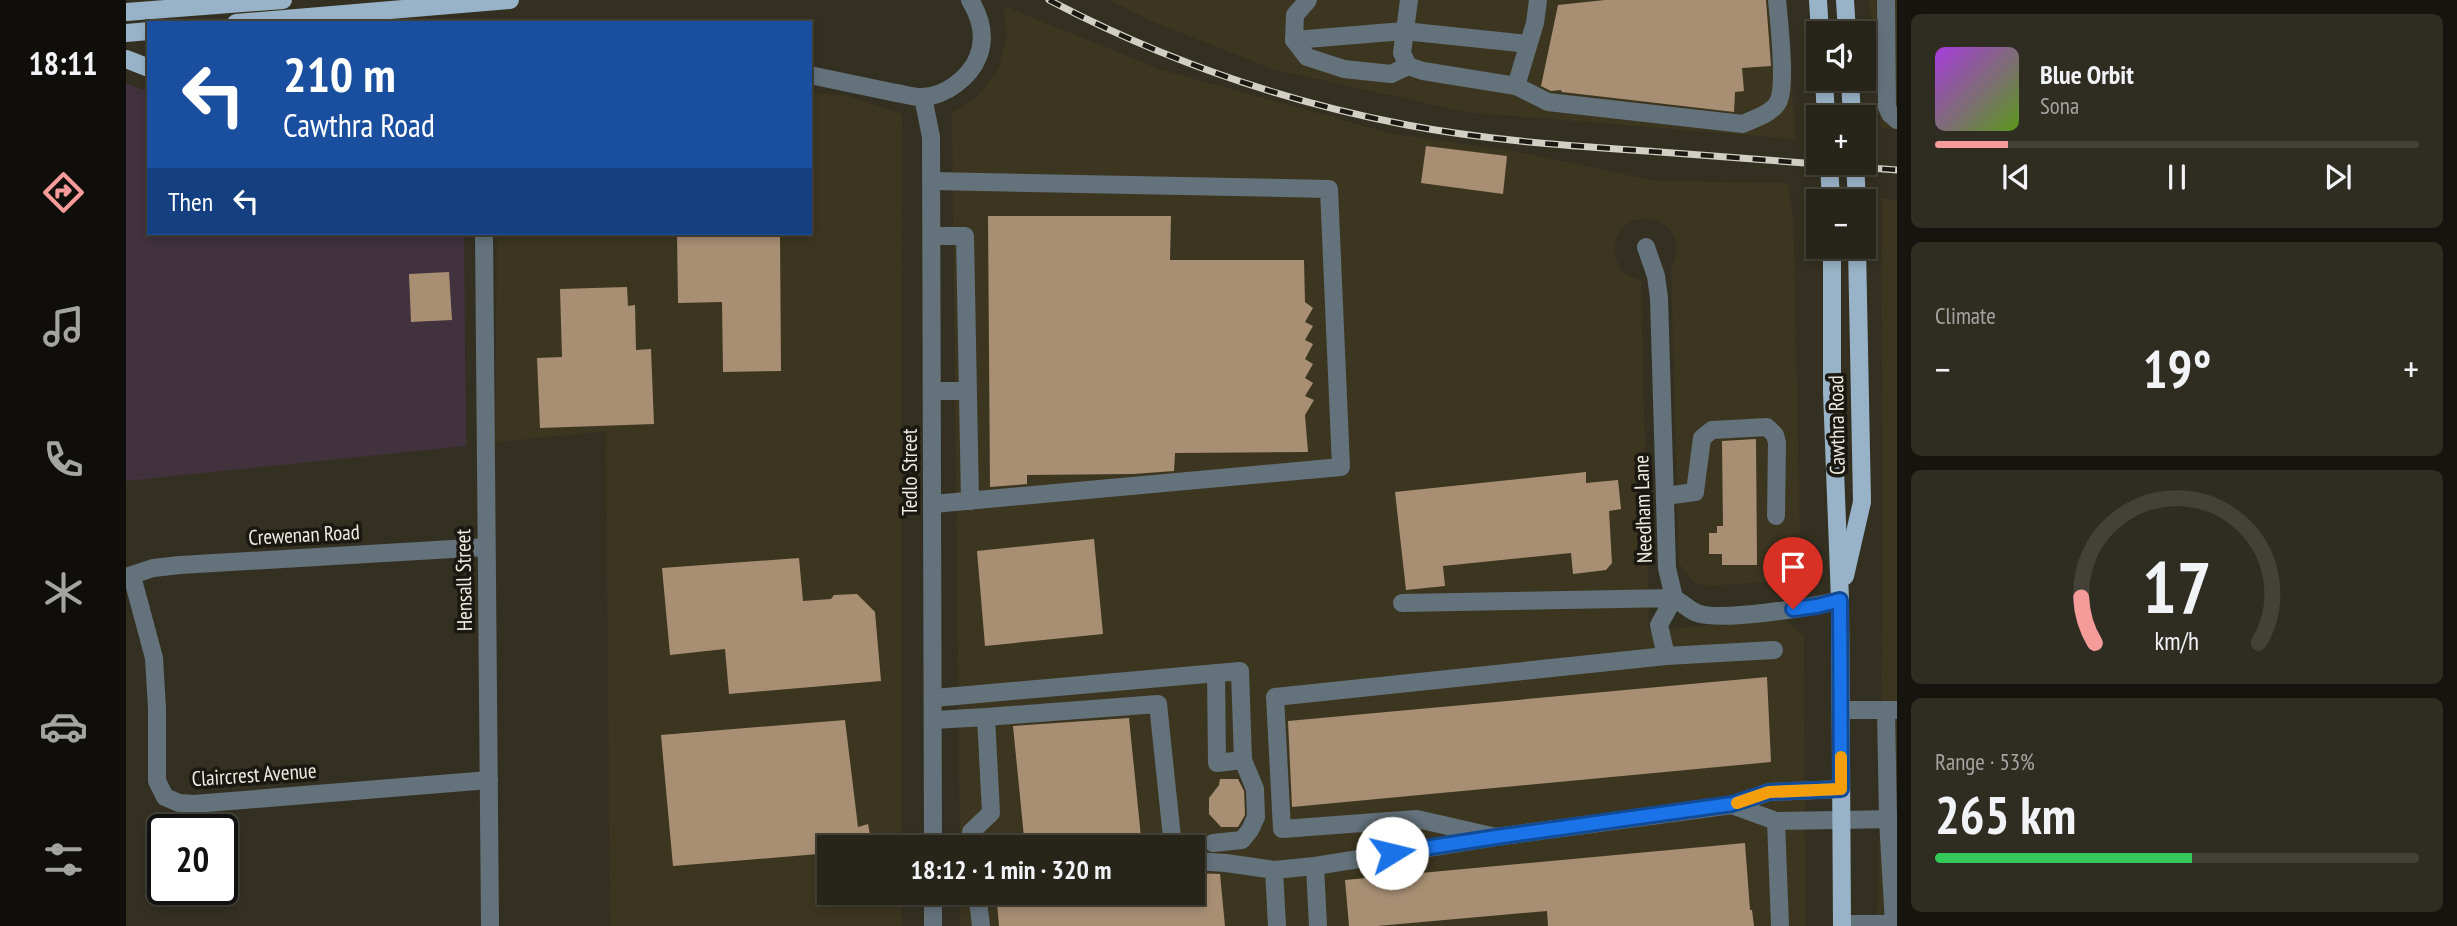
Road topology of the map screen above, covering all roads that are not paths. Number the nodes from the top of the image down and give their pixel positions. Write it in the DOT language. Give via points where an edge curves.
graph roads {
  1 [pos="283,0"];
  2 [pos="510,0"];
  3 [pos="970,0"];
  4 [pos="1308,0"];
  5 [pos="1409,0"];
  6 [pos="1538,0"];
  7 [pos="1777,0"];
  8 [pos="1818,0"];
  9 [pos="1845,0"];
  10 [pos="1886,0"];
  11 [pos="165,5"];
  12 [pos="126,12"];
  13 [pos="260,21"];
  14 [pos="1820,21"];
  15 [pos="1846,21"];
  16 [pos="147,30"];
  17 [pos="1404,31"];
  18 [pos="126,33"];
  19 [pos="1294,40"];
  20 [pos="1528,44"];
  21 [pos="126,59"];
  22 [pos="1408,66"];
  23 [pos="147,67"];
  24 [pos="812,75"];
  25 [pos="1516,86"];
  26 [pos="923,97"];
  27 [pos="1897,120"];
  28 [pos="932,181"];
  29 [pos="484,235"];
  30 [pos="932,236"];
  31 [pos="1646,247"];
  32 [pos="1832,259"];
  33 [pos="1857,259"];
  34 [pos="933,391"];
  35 [pos="967,391"];
  36 [pos="1665,496"];
  37 [pos="970,501"];
  38 [pos="933,504"];
  39 [pos="1776,516"];
  40 [pos="486,547"];
  41 [pos="129,576"];
  42 [pos="1674,598"];
  43 [pos="1840,600"];
  44 [pos="1402,603"];
  45 [pos="1773,650"];
  46 [pos="1666,656"];
  47 [pos="1216,673"];
  48 [pos="934,698"];
  49 [pos="1841,710"];
  50 [pos="1892,710"];
  51 [pos="986,717"];
  52 [pos="934,720"];
  53 [pos="1243,760"];
  54 [pos="489,780"];
  55 [pos="1841,789"];
  56 [pos="1732,804"];
  57 [pos="1892,819"];
  58 [pos="1842,820"];
  59 [pos="1776,821"];
  60 [pos="933,835"];
  61 [pos="971,835"];
  62 [pos="1171,835"];
  63 [pos="1496,837"];
  64 [pos="1213,843"];
  65 [pos="1205,862"];
  66 [pos="1315,866"];
  67 [pos="1274,870"];
  68 [pos="933,905"];
  69 [pos="979,905"];
  70 [pos="1895,924"];
  71 [pos="1842,925"];
  72 [pos="490,926"];
  73 [pos="933,926"];
  74 [pos="981,926"];
  75 [pos="1278,926"];
  76 [pos="1318,926"];
  77 [pos="1780,926"];
  1 -- 11 [label="main road"];
  2 -- 13 [label="main road"];
  3 -- 26 [label="street" via="982,30 975,63 958,83"];
  4 -- 19 [label="street" via="1295,15"];
  5 -- 17 [label="street"];
  6 -- 20 [label="street"];
  7 -- 25 [label="street" via="1782,67 1779,100 1767,113 1743,124 1548,102"];
  8 -- 14 [label="main road"];
  9 -- 15 [label="main road"];
  10 -- 27 [label="street" via="1887,107"];
  11 -- 12 [label="main road"];
  16 -- 18 [label="main road"];
  17 -- 19 [label="street"];
  17 -- 20 [label="street"];
  17 -- 22 [label="street" via="1402,52"];
  19 -- 22 [label="street" via="1307,57 1344,69 1391,74"];
  20 -- 25 [label="street"];
  21 -- 23 [label="main road"];
  22 -- 25 [label="street"];
  24 -- 26 [label="street"];
  26 -- 28 [label="street, Tedlo Street" via="931,137"];
  28 -- 30 [label="street, Tedlo Street"];
  28 -- 37 [label="street" via="1329,189 1341,467"];
  29 -- 40 [label="street, Hensall Street"];
  30 -- 34 [label="street, Tedlo Street"];
  30 -- 35 [label="street" via="965,236"];
  31 -- 36 [label="street, Needham Lane" via="1659,298"];
  32 -- 43 [label="main road, Cawthra Road"];
  33 -- 43 [label="main road, Cawthra Road" via="1862,502"];
  34 -- 35 [label="street"];
  34 -- 38 [label="street, Tedlo Street"];
  35 -- 37 [label="street"];
  36 -- 39 [label="street" via="1695,492 1702,438 1712,429 1767,427 1777,443"];
  36 -- 42 [label="street, Needham Lane" via="1667,568"];
  37 -- 38 [label="street"];
  38 -- 48 [label="street, Tedlo Street"];
  40 -- 41 [label="street, Crewenan Road" via="180,565"];
  40 -- 54 [label="street, Hensall Street"];
  41 -- 54 [label="street, Claircrest Avenue" via="154,658 157,781 165,797 194,804"];
  42 -- 43 [label="street" via="1698,614 1721,616"];
  42 -- 44 [label="street"];
  42 -- 46 [label="street" via="1659,625"];
  43 -- 49 [label="main road, Cawthra Road"];
  45 -- 46 [label="street"];
  46 -- 63 [label="street" via="1275,697 1282,829 1417,819"];
  47 -- 48 [label="street"];
  47 -- 53 [label="street" via="1240,671"];
  47 -- 53 [label="street" via="1217,763"];
  48 -- 52 [label="street, Tedlo Street"];
  49 -- 50 [label="street"];
  49 -- 55 [label="main road, Cawthra Road"];
  50 -- 57 [label="street"];
  51 -- 52 [label="street"];
  51 -- 61 [label="street" via="991,813"];
  51 -- 62 [label="street" via="1158,704"];
  52 -- 60 [label="street, Tedlo Street"];
  53 -- 64 [label="street" via="1255,789 1256,817 1242,840"];
  54 -- 72 [label="street, Hensall Street"];
  55 -- 56 [label="street" via="1769,792"];
  55 -- 58 [label="main road, Cawthra Road"];
  56 -- 59 [label="street"];
  56 -- 63 [label="street"];
  57 -- 58 [label="street"];
  57 -- 70 [label="street"];
  58 -- 59 [label="street"];
  58 -- 71 [label="main road, Cawthra Road"];
  59 -- 77 [label="street"];
  63 -- 66 [label="street"];
  65 -- 67 [label="street"];
  66 -- 67 [label="street"];
  66 -- 76 [label="street"];
  67 -- 75 [label="street"];
  68 -- 73 [label="street"];
  69 -- 74 [label="street"];
  70 -- 71 [label="street"];
}
